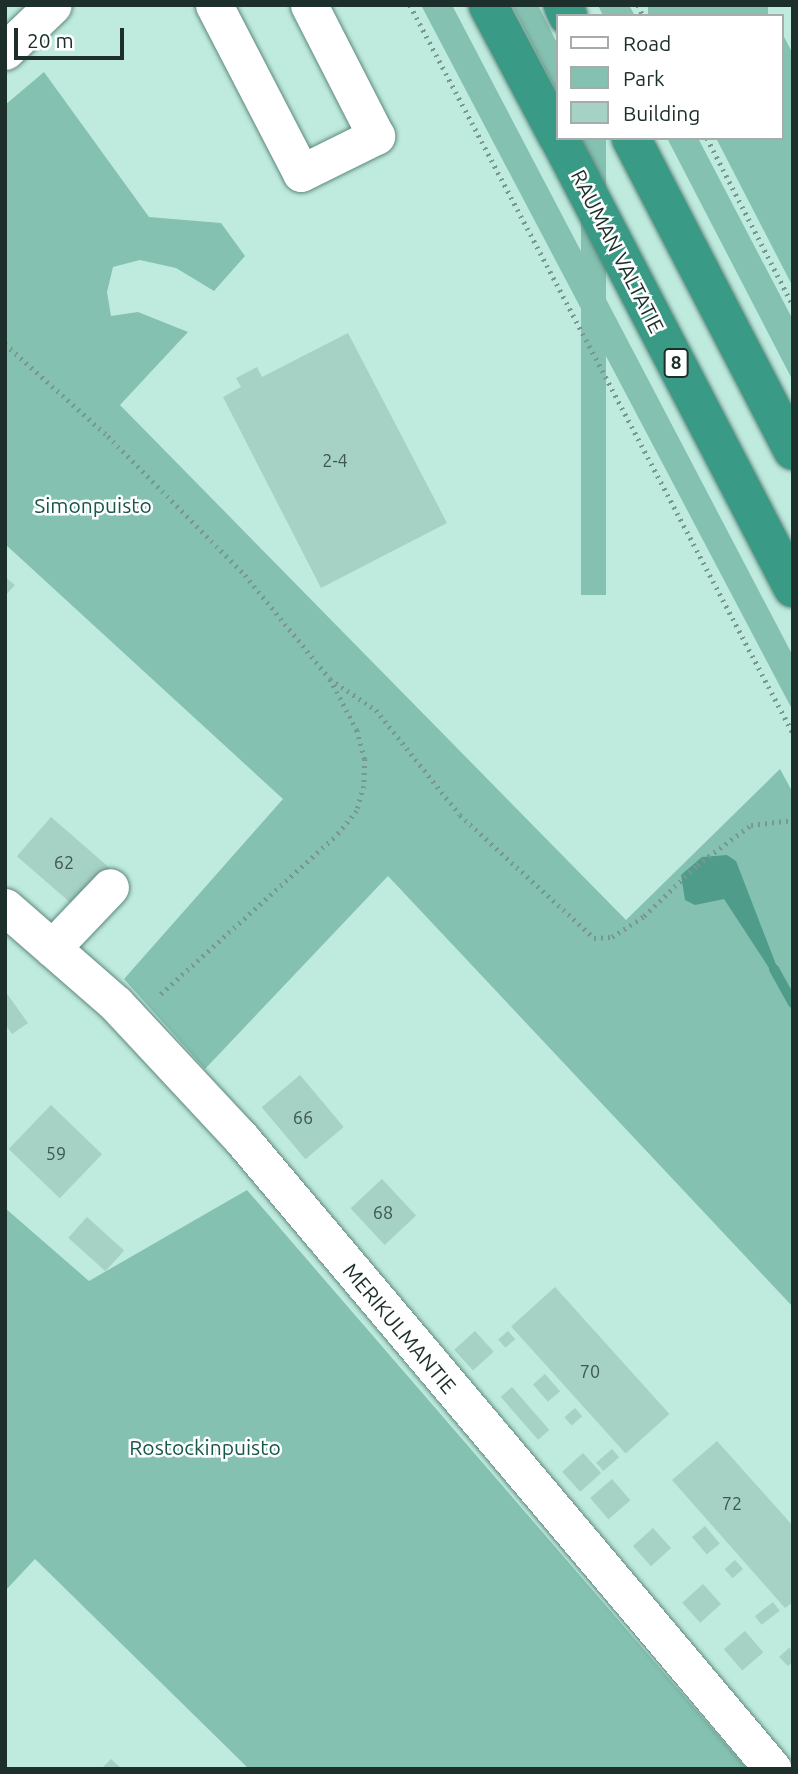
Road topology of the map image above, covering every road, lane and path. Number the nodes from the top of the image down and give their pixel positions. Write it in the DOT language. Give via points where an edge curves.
graph roads {
  1 [pos="53,5"];
  2 [pos="214,5"];
  3 [pos="309,5"];
  4 [pos="410,5"];
  5 [pos="488,5"];
  6 [pos="5,51"];
  7 [pos="556,131"];
  8 [pos="561,140"];
  9 [pos="632,140"];
  10 [pos="708,140"];
  11 [pos="793,305"];
  12 [pos="5,344"];
  13 [pos="793,450"];
  14 [pos="793,588"];
  15 [pos="330,679"];
  16 [pos="793,733"];
  17 [pos="793,820"];
  18 [pos="110,887"];
  19 [pos="5,907"];
  20 [pos="52,948"];
  21 [pos="132,1021"];
  22 [pos="774,1769"];
  1 -- 6 [label="street"];
  2 -- 3 [label="street" via="301,173 376,136"];
  4 -- 16 [label="path"];
  5 -- 7 [label="highway, RAUMAN VALTATIE / 8"];
  8 -- 14 [label="highway, RAUMAN VALTATIE / 8"];
  9 -- 13 [label="highway"];
  10 -- 11 [label="path"];
  12 -- 15 [label="path" via="108,436 235,565"];
  15 -- 17 [label="path" via="376,710 460,815 594,938 612,937 751,825"];
  15 -- 21 [label="path" via="357,730 365,759 365,786 357,811 334,838"];
  18 -- 20 [label="street"];
  19 -- 20 [label="street, MERIKULMANTIE"];
  20 -- 21 [label="street, MERIKULMANTIE"];
  21 -- 22 [label="street, MERIKULMANTIE" via="241,1138"];
}
